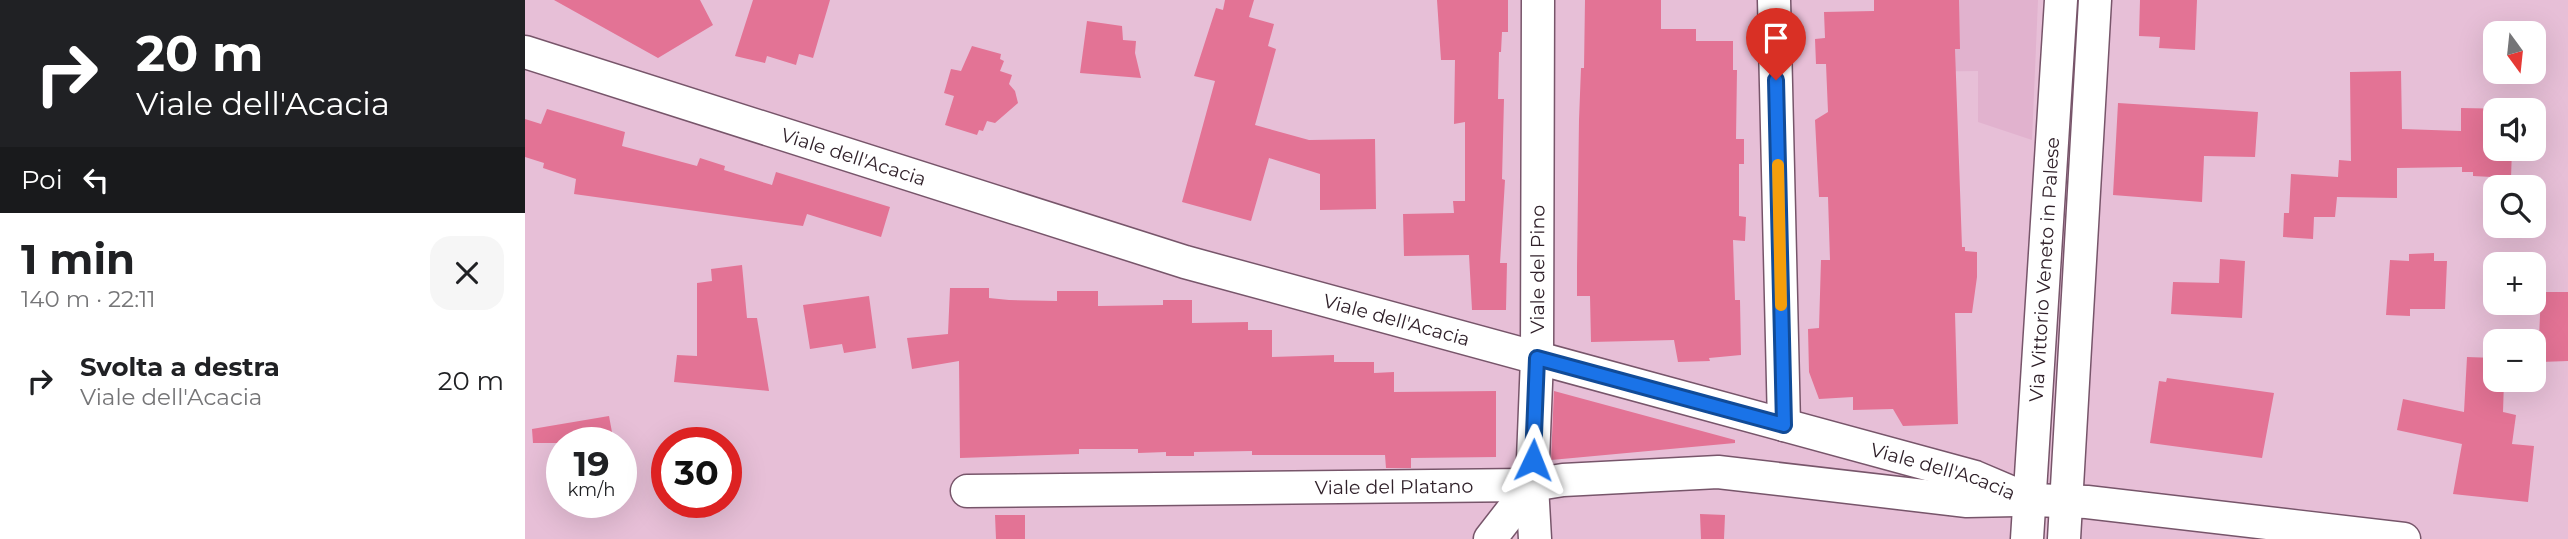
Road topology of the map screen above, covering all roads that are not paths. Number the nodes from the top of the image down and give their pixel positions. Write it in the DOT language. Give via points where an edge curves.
graph roads {
  1 [pos="1538,0"];
  2 [pos="1774,0"];
  3 [pos="2061,0"];
  4 [pos="2095,0"];
  5 [pos="525,52"];
  6 [pos="1537,358"];
  7 [pos="1784,425"];
  8 [pos="1532,485"];
  9 [pos="967,491"];
  10 [pos="2029,500"];
  11 [pos="2066,501"];
  12 [pos="2282,532"];
  13 [pos="1490,539"];
  14 [pos="1535,539"];
  15 [pos="2027,539"];
  16 [pos="2064,539"];
  17 [pos="2404,539"];
  1 -- 6 [label="street, Viale del Pino"];
  2 -- 7 [label="street"];
  3 -- 10 [label="street, Via Vittorio Veneto in Palese"];
  4 -- 11 [label="street, Via Vittorio Veneto in Palese"];
  5 -- 6 [label="street, Viale dell'Acacia" via="1185,262"];
  6 -- 7 [label="street, Viale dell'Acacia"];
  6 -- 8 [label="street, Viale del Pino"];
  7 -- 10 [label="street, Viale dell'Acacia" via="1975,477"];
  8 -- 9 [label="street, Viale del Platano"];
  8 -- 10 [label="street, Viale del Platano" via="1718,472 1967,501"];
  8 -- 13 [label="street"];
  8 -- 14 [label="street, Viale del Pino"];
  10 -- 11 [label="street, Viale dell'Acacia"];
  10 -- 15 [label="street, Via Vittorio Veneto in Palese"];
  11 -- 12 [label="street, Viale dell'Acacia"];
  11 -- 16 [label="street, Via Vittorio Veneto in Palese"];
  12 -- 17 [label="street, Viale dell'Acacia"];
}
